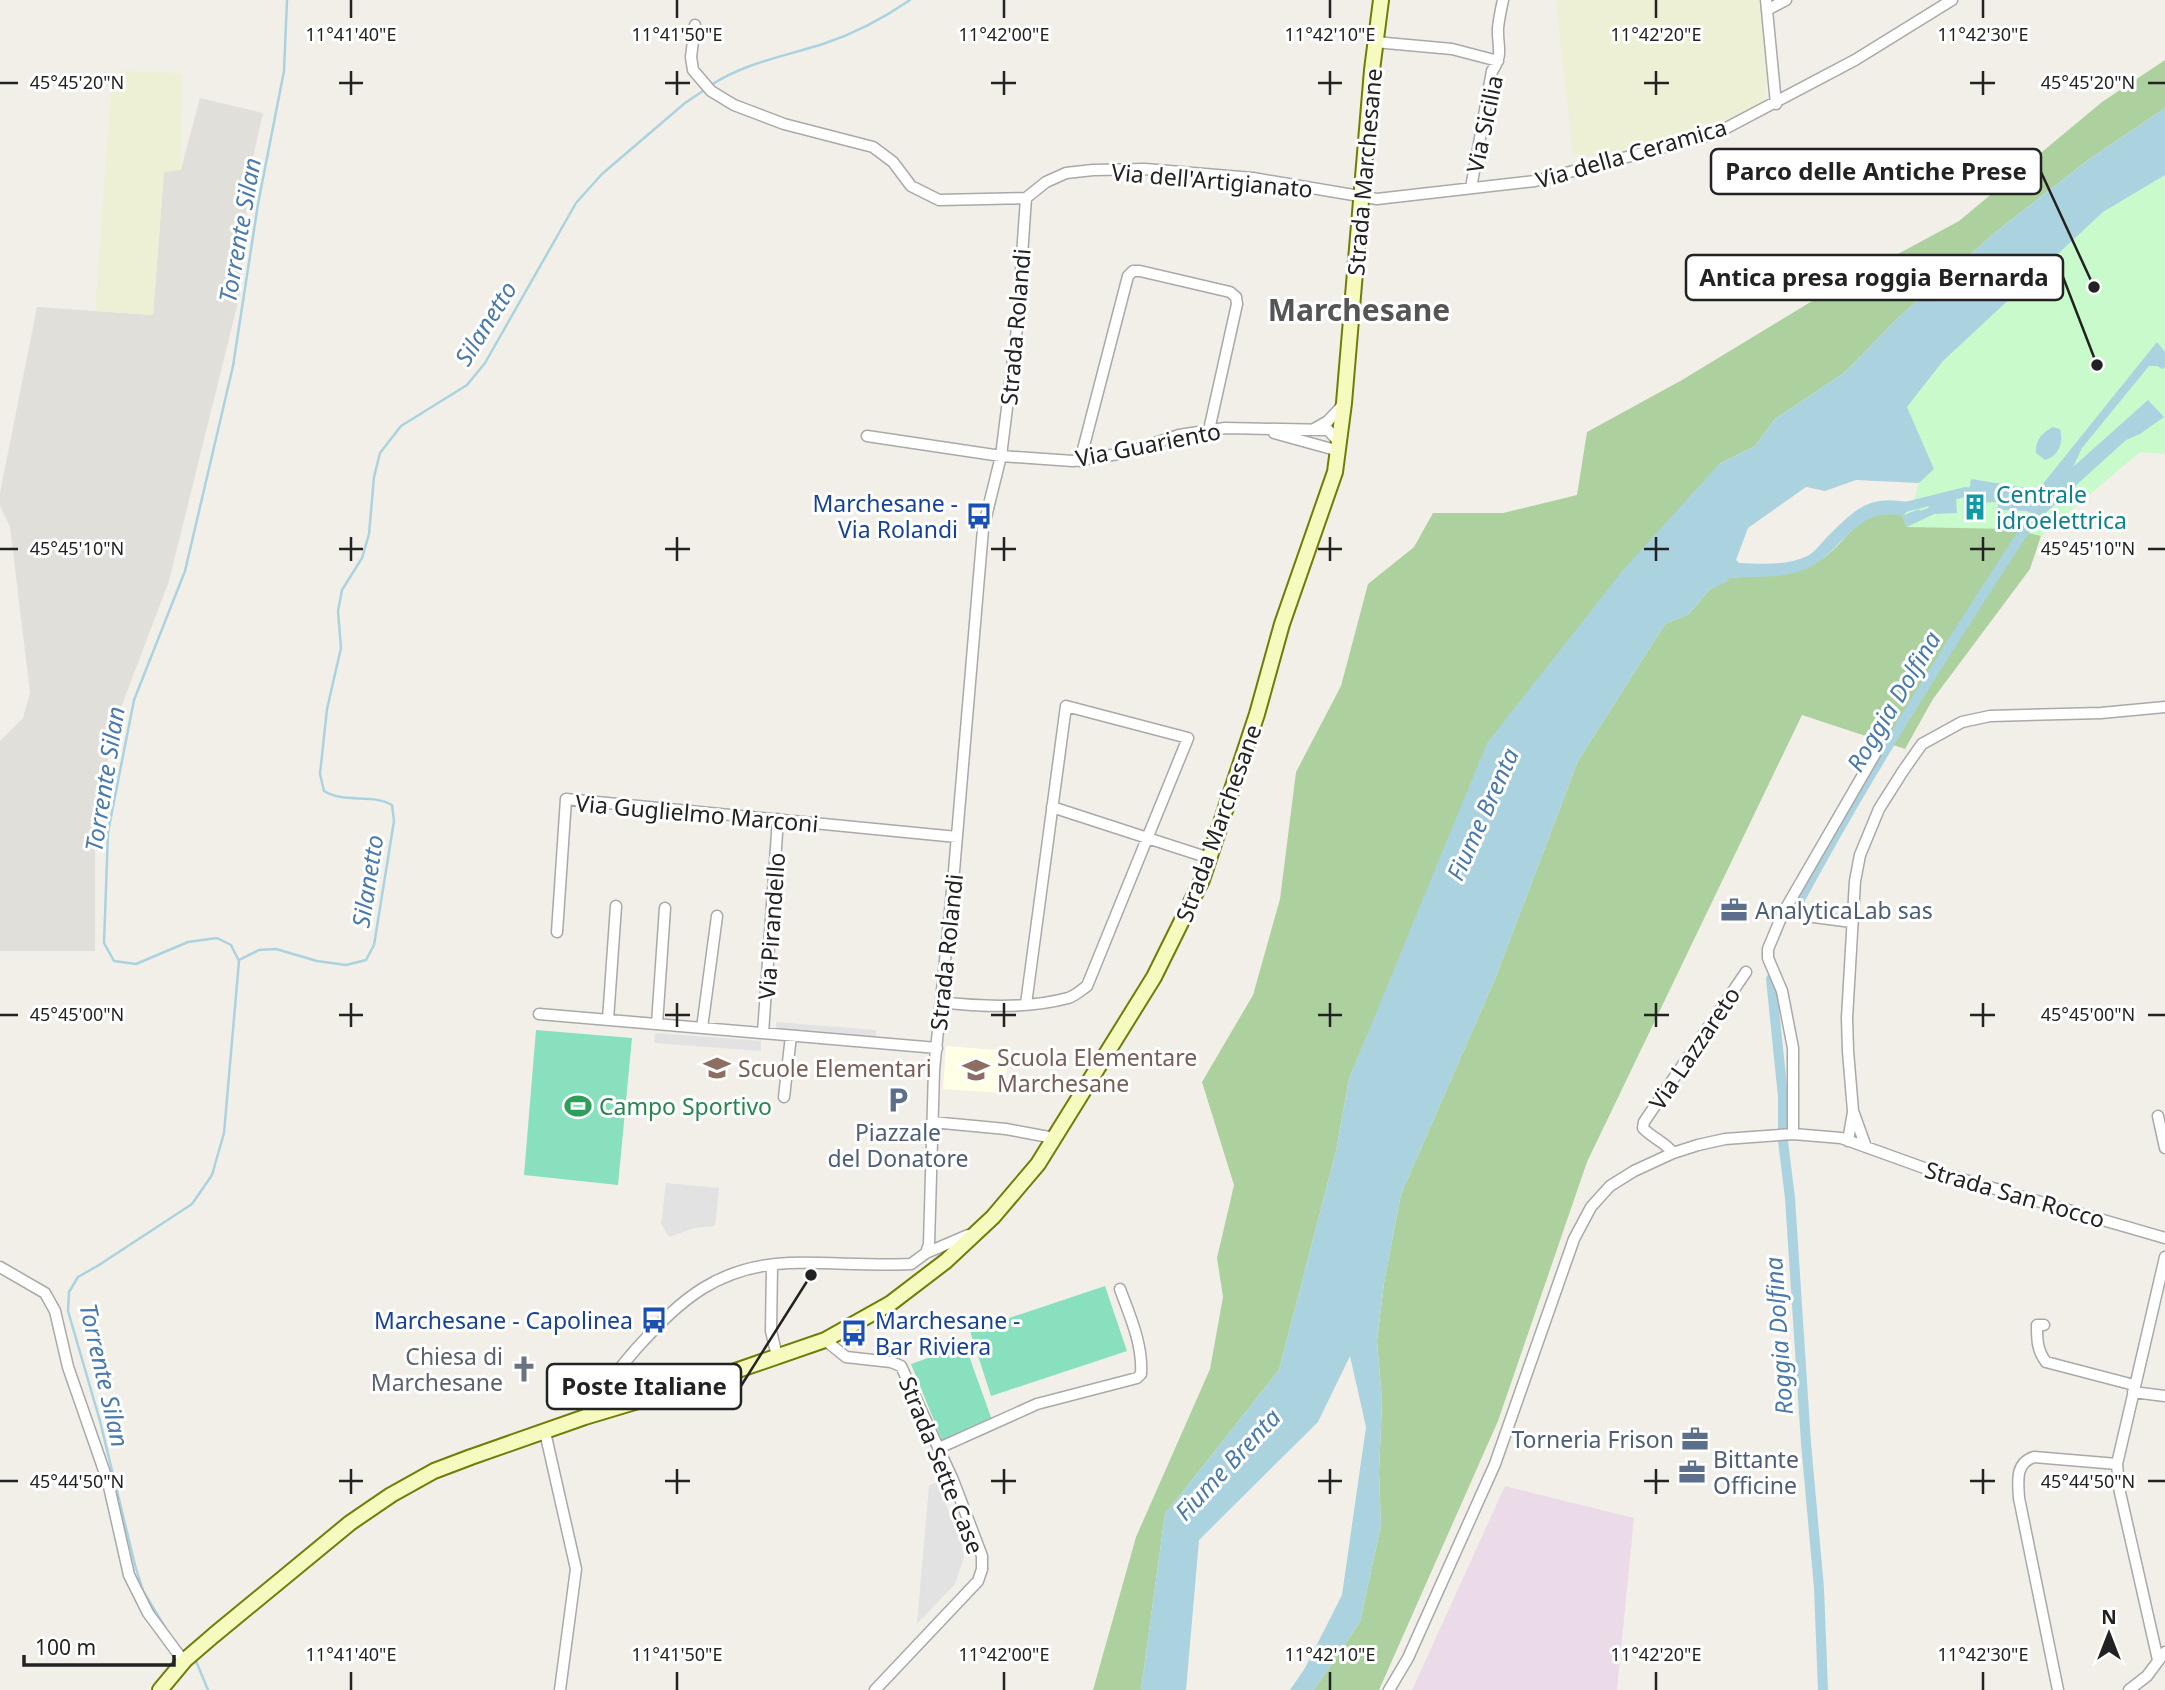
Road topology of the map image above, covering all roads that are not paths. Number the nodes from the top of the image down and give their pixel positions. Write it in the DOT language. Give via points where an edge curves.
graph roads {
  1 [pos="1381,0"];
  2 [pos="1503,0"];
  3 [pos="1786,0"];
  4 [pos="1952,0"];
  5 [pos="1766,5"];
  6 [pos="695,25"];
  7 [pos="1375,42"];
  8 [pos="1498,61"];
  9 [pos="1776,104"];
  10 [pos="1471,188"];
  11 [pos="1362,197"];
  12 [pos="1026,198"];
  13 [pos="1344,403"];
  14 [pos="1254,428"];
  15 [pos="1209,430"];
  16 [pos="1310,430"];
  17 [pos="867,436"];
  18 [pos="1339,447"];
  19 [pos="1001,456"];
  20 [pos="1080,461"];
  21 [pos="2165,707"];
  22 [pos="1875,754"];
  23 [pos="1052,807"];
  24 [pos="778,819"];
  25 [pos="957,837"];
  26 [pos="1149,837"];
  27 [pos="1209,858"];
  28 [pos="616,906"];
  29 [pos="665,908"];
  30 [pos="1783,913"];
  31 [pos="718,916"];
  32 [pos="1852,922"];
  33 [pos="557,932"];
  34 [pos="1746,972"];
  35 [pos="941,1002"];
  36 [pos="1026,1004"];
  37 [pos="538,1014"];
  38 [pos="608,1020"];
  39 [pos="657,1024"];
  40 [pos="702,1028"];
  41 [pos="763,1033"];
  42 [pos="791,1036"];
  43 [pos="937,1048"];
  44 [pos="785,1097"];
  45 [pos="1853,1111"];
  46 [pos="2158,1116"];
  47 [pos="932,1122"];
  48 [pos="1790,1134"];
  49 [pos="1054,1138"];
  50 [pos="1848,1141"];
  51 [pos="1866,1147"];
  52 [pos="2165,1148"];
  53 [pos="1673,1153"];
  54 [pos="978,1231"];
  55 [pos="2165,1238"];
  56 [pos="926,1253"];
  57 [pos="2165,1257"];
  58 [pos="772,1265"];
  59 [pos="0,1267"];
  60 [pos="1120,1289"];
  61 [pos="2044,1325"];
  62 [pos="825,1340"];
  63 [pos="777,1356"];
  64 [pos="2134,1388"];
  65 [pos="2165,1396"];
  66 [pos="585,1417"];
  67 [pos="545,1432"];
  68 [pos="939,1448"];
  69 [pos="2117,1464"];
  70 [pos="2162,1656"];
  71 [pos="185,1660"];
  72 [pos="160,1690"];
  73 [pos="560,1690"];
  74 [pos="875,1690"];
  75 [pos="1390,1690"];
  76 [pos="2058,1690"];
  77 [pos="2129,1690"];
  1 -- 7 [label="main road, Strada Marchesane"];
  2 -- 8 [label="street, Via Sicilia"];
  3 -- 5 [label="street"];
  4 -- 9 [label="street, Via della Ceramica"];
  5 -- 9 [label="street"];
  6 -- 12 [label="street" via="693,69 708,88 734,105 784,124 873,147 893,162 911,186 939,200"];
  7 -- 8 [label="street, Via Sicilia" via="1452,49"];
  7 -- 11 [label="main road, Strada Marchesane"];
  8 -- 10 [label="street, Via Sicilia" via="1492,71"];
  9 -- 10 [label="street, Via della Ceramica" via="1715,134 1535,181"];
  10 -- 11 [label="street, Via della Ceramica"];
  11 -- 12 [label="street, Via dell'Artigianato" via="1253,178 1145,169 1066,173"];
  11 -- 13 [label="main road, Strada Marchesane"];
  12 -- 19 [label="street, Strada Rolandi" via="1017,328"];
  13 -- 16 [label="street" via="1328,421"];
  13 -- 18 [label="main road, Strada Marchesane"];
  14 -- 15 [label="street, Via Guariento"];
  14 -- 16 [label="street, Via Guariento"];
  14 -- 18 [label="street, Via Guariento"];
  15 -- 20 [label="street, Via Guariento"];
  15 -- 20 [label="street" via="1236,298 1230,292 1133,271"];
  16 -- 18 [label="street, Via Guariento" via="1328,430"];
  17 -- 19 [label="street"];
  18 -- 27 [label="main road, Strada Marchesane" via="1335,472"];
  19 -- 20 [label="street, Via Guariento"];
  19 -- 25 [label="street, Strada Rolandi" via="984,529"];
  21 -- 32 [label="street" via="1990,716 1962,722 1922,744 1879,809 1860,855"];
  22 -- 30 [label="street"];
  23 -- 26 [label="street"];
  23 -- 26 [label="street" via="1066,706 1188,738"];
  23 -- 36 [label="street"];
  24 -- 25 [label="street, Via Guglielmo Marconi"];
  24 -- 33 [label="street, Via Guglielmo Marconi" via="566,799"];
  24 -- 41 [label="street, Via Pirandello"];
  25 -- 35 [label="street, Strada Rolandi"];
  26 -- 27 [label="street"];
  26 -- 36 [label="street" via="1087,986 1071,998"];
  27 -- 49 [label="main road, Strada Marchesane" via="1181,927 1154,977"];
  28 -- 38 [label="street"];
  29 -- 39 [label="street"];
  30 -- 32 [label="street"];
  30 -- 48 [label="street" via="1768,958 1782,991 1793,1048"];
  31 -- 40 [label="street"];
  32 -- 45 [label="street" via="1847,1018"];
  34 -- 53 [label="street, Via Lazzareto" via="1644,1122 1643,1128"];
  35 -- 36 [label="street" via="982,1007"];
  35 -- 43 [label="street, Strada Rolandi"];
  37 -- 38 [label="street"];
  38 -- 39 [label="street"];
  39 -- 40 [label="street"];
  40 -- 41 [label="street"];
  41 -- 42 [label="street"];
  42 -- 43 [label="street"];
  42 -- 44 [label="street"];
  43 -- 47 [label="street, Strada Rolandi"];
  45 -- 50 [label="street"];
  45 -- 51 [label="street"];
  46 -- 52 [label="street"];
  47 -- 49 [label="street"];
  47 -- 56 [label="street, Strada Rolandi"];
  48 -- 50 [label="street, Strada San Rocco"];
  48 -- 53 [label="street, Strada San Rocco" via="1725,1139"];
  49 -- 54 [label="main road, Strada Marchesane" via="1038,1164"];
  50 -- 51 [label="street, Strada San Rocco"];
  51 -- 55 [label="street, Strada San Rocco" via="1927,1170"];
  53 -- 75 [label="street, Strada San Rocco" via="1610,1186 1591,1206 1554,1292 1495,1464"];
  54 -- 56 [label="street"];
  54 -- 62 [label="main road, Strada Marchesane" via="891,1303"];
  56 -- 58 [label="street" via="911,1264"];
  57 -- 64 [label="street"];
  58 -- 63 [label="street" via="771,1331"];
  58 -- 66 [label="street" via="713,1281 684,1300 624,1363"];
  59 -- 71 [label="street" via="45,1293 55,1311 68,1367 108,1482 129,1575 148,1613"];
  60 -- 68 [label="street" via="1142,1364 1137,1378 1037,1404"];
  61 -- 64 [label="street" via="2037,1325 2037,1342 2046,1362"];
  62 -- 63 [label="main road, Strada Marchesane"];
  62 -- 68 [label="street, Strada Sette Case" via="846,1357 901,1366"];
  63 -- 66 [label="main road, Strada Marchesane"];
  64 -- 65 [label="street"];
  64 -- 69 [label="street"];
  66 -- 67 [label="main road, Strada Marchesane"];
  67 -- 71 [label="main road, Strada Marchesane" via="434,1471 391,1495 350,1523"];
  67 -- 73 [label="street" via="576,1569"];
  68 -- 74 [label="street, Strada Sette Case" via="982,1556 982,1569 978,1581"];
  69 -- 70 [label="street" via="2119,1488"];
  69 -- 76 [label="street" via="2034,1457 2020,1468 2019,1498"];
  70 -- 77 [label="street"];
  71 -- 72 [label="main road, Strada Marchesane"];
}
